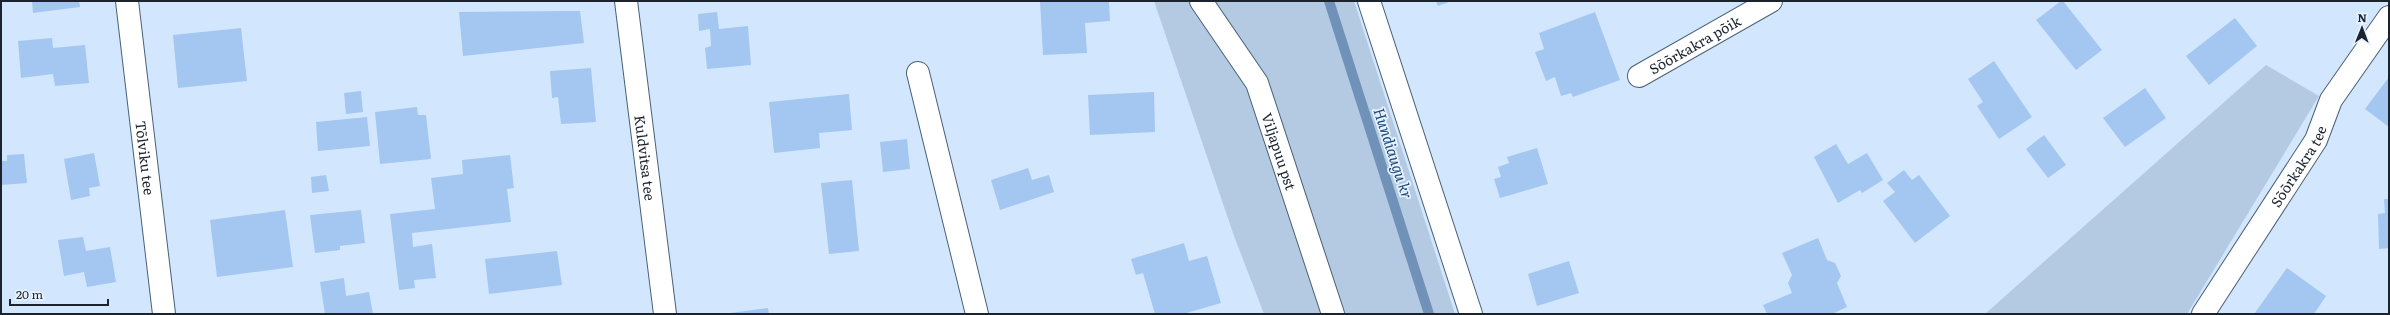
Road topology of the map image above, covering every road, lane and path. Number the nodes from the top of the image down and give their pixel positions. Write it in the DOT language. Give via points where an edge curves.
graph roads {
  1 [pos="127,1"];
  2 [pos="626,1"];
  3 [pos="1201,1"];
  4 [pos="1369,1"];
  5 [pos="1771,1"];
  6 [pos="2389,17"];
  7 [pos="918,73"];
  8 [pos="1638,76"];
  9 [pos="164,314"];
  10 [pos="665,314"];
  11 [pos="977,314"];
  12 [pos="1333,314"];
  13 [pos="1472,314"];
  14 [pos="2203,314"];
  1 -- 9 [label="street, Tõlviku tee"];
  2 -- 10 [label="street, Kuldvitsa tee"];
  3 -- 12 [label="street, Viljapuu pst" via="1256,83"];
  4 -- 13 [label="street"];
  5 -- 8 [label="street, Sõõrkakra põik"];
  6 -- 14 [label="street, Sõõrkakra tee" via="2331,100 2316,140"];
  7 -- 11 [label="street"];
}
